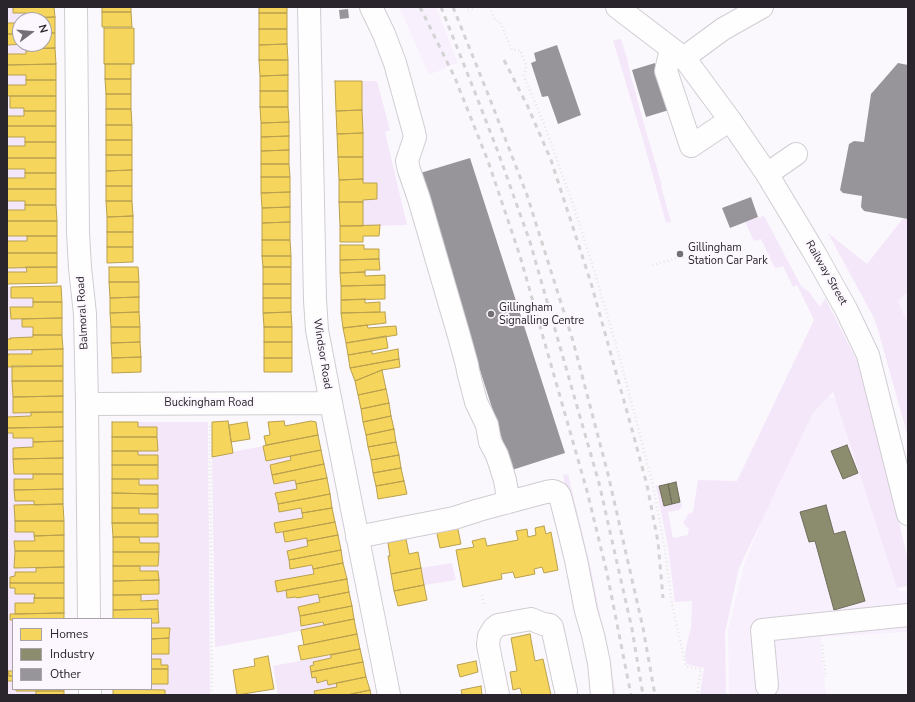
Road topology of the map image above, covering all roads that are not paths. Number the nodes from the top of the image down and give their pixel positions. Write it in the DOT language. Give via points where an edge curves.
graph roads {
  1 [pos="76,7"];
  2 [pos="309,7"];
  3 [pos="372,7"];
  4 [pos="617,7"];
  5 [pos="762,7"];
  6 [pos="678,54"];
  7 [pos="730,120"];
  8 [pos="796,154"];
  9 [pos="766,174"];
  10 [pos="331,403"];
  11 [pos="87,404"];
  12 [pos="506,502"];
  13 [pos="908,514"];
  14 [pos="357,537"];
  15 [pos="908,615"];
  16 [pos="89,618"];
  17 [pos="767,686"];
  18 [pos="566,691"];
  19 [pos="389,695"];
  20 [pos="498,695"];
  21 [pos="602,695"];
  1 -- 11 [label="street, Balmoral Road" via="78,232 85,314"];
  2 -- 10 [label="street, Windsor Road" via="315,300 317,330"];
  3 -- 12 [label="street" via="390,25 398,72 415,136 407,161 409,170 447,292 476,402 487,425 490,442 505,480"];
  4 -- 6 [label="street, Railway Street"];
  5 -- 6 [label="street" via="723,29 693,51"];
  6 -- 7 [label="street, Railway Street"];
  6 -- 7 [label="street" via="666,72 691,146"];
  7 -- 9 [label="street, Railway Street"];
  8 -- 9 [label="street"];
  9 -- 13 [label="street, Railway Street" via="814,252 868,355"];
  10 -- 11 [label="street, Buckingham Road"];
  10 -- 14 [label="street, Windsor Road"];
  11 -- 16 [label="street, Balmoral Road"];
  12 -- 14 [label="street" via="454,518"];
  12 -- 21 [label="street" via="548,492 559,494 594,635"];
  14 -- 19 [label="street, Windsor Road"];
  15 -- 17 [label="street" via="762,630"];
  18 -- 20 [label="street" via="552,627 531,619 498,625 489,636 488,648"];
}
